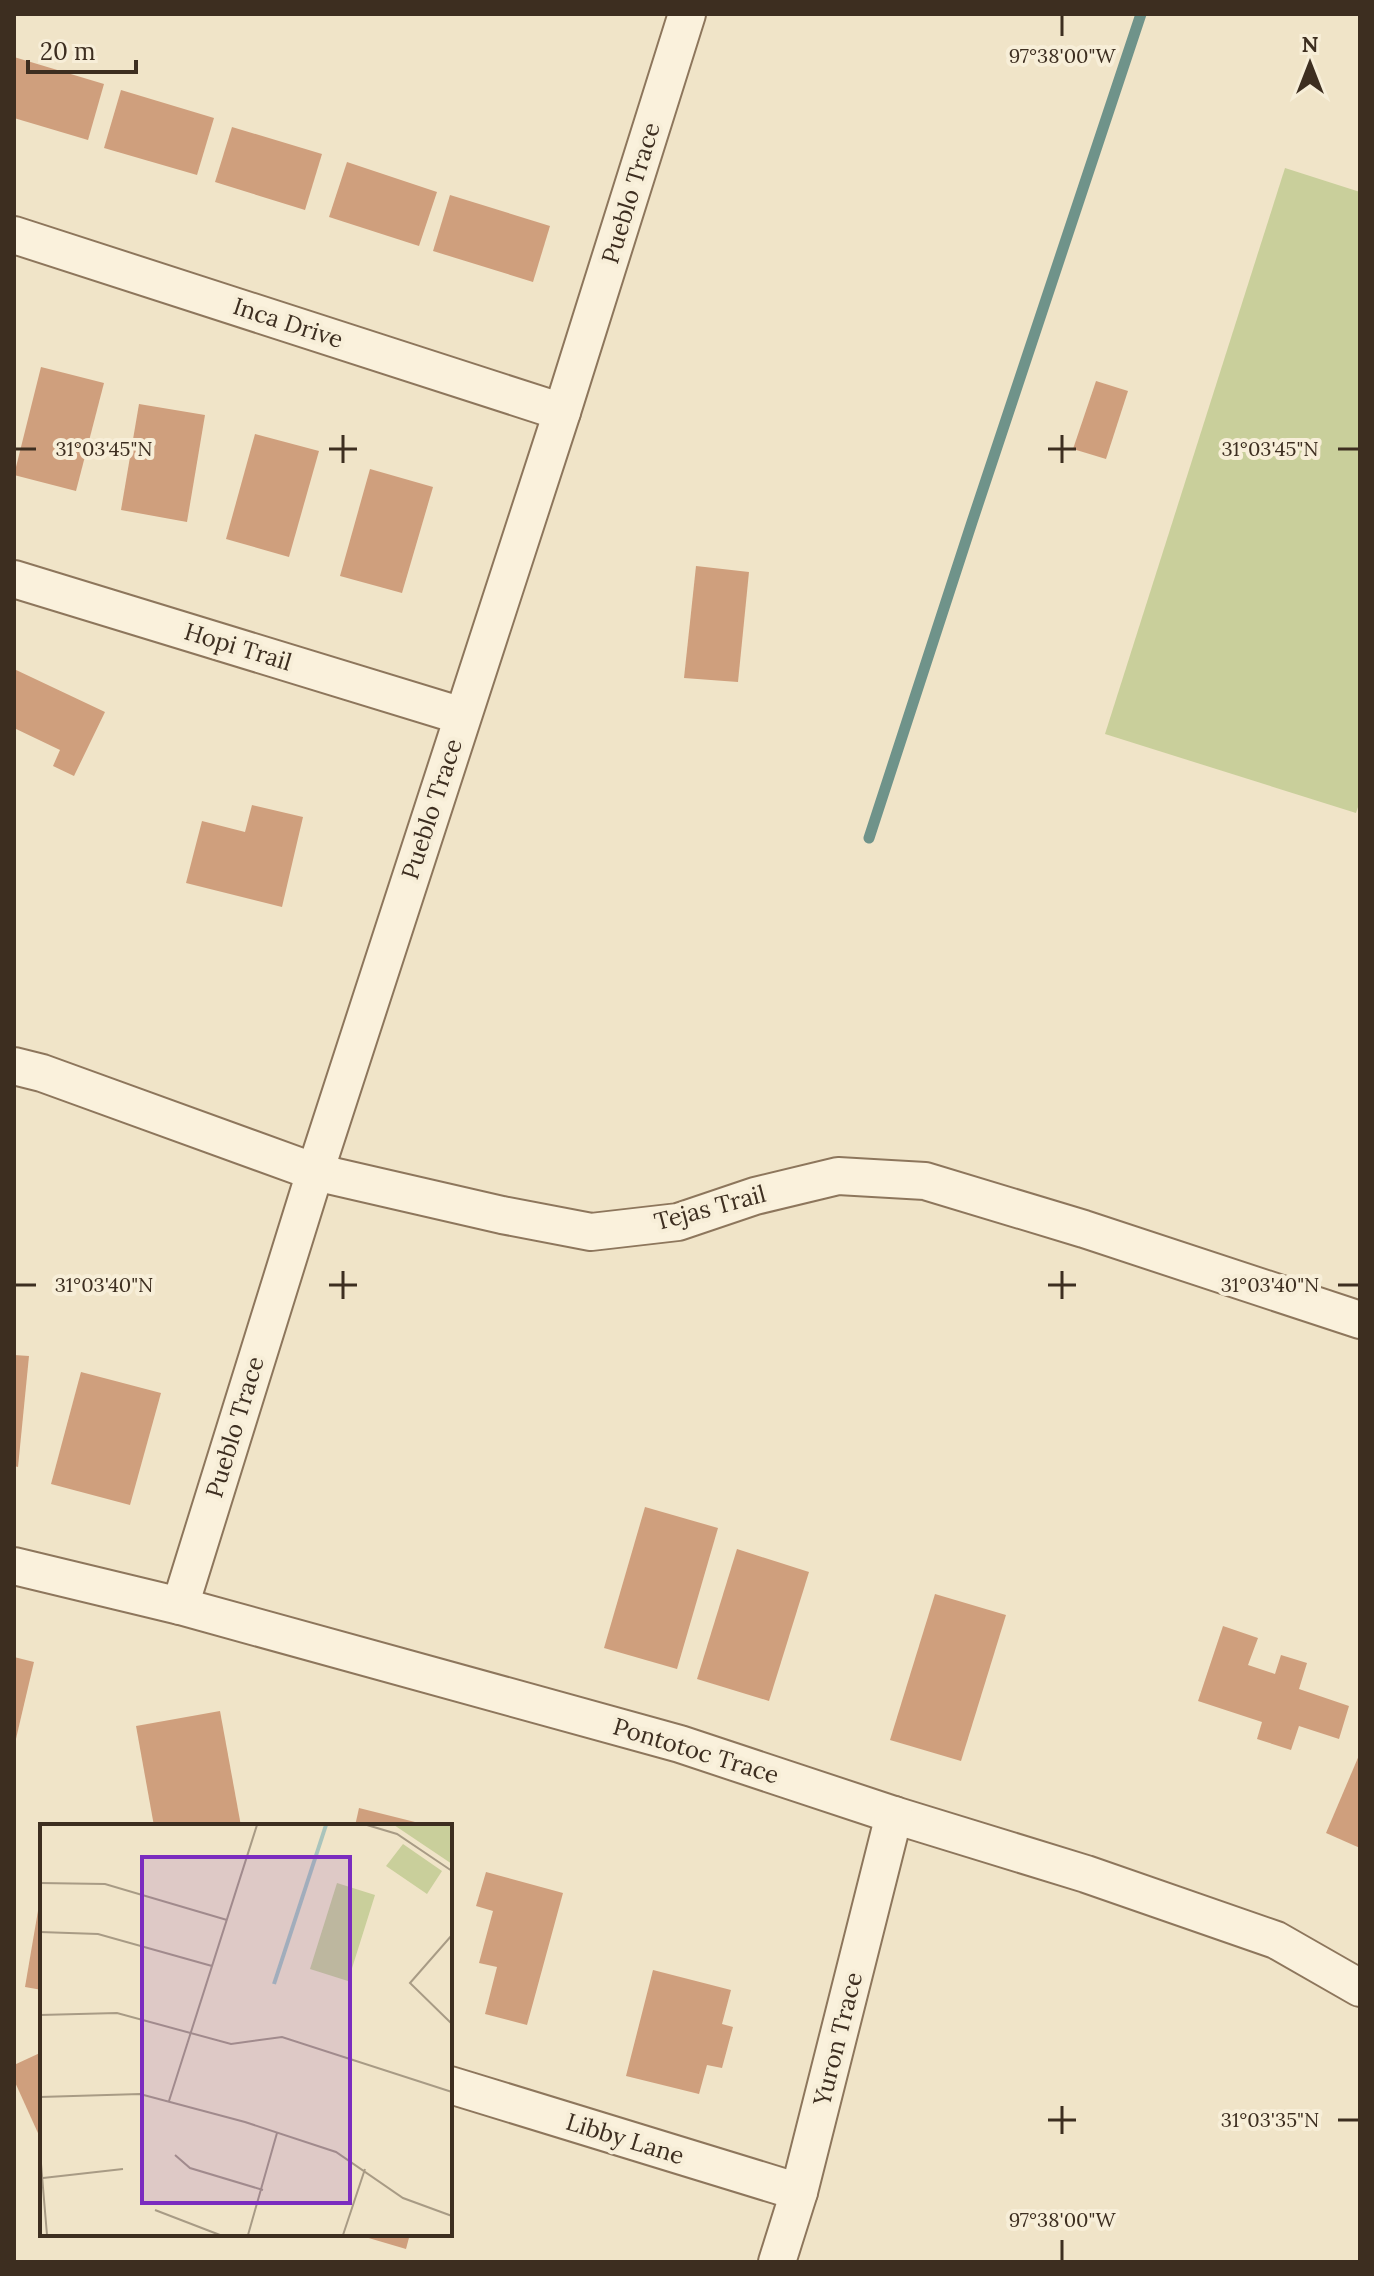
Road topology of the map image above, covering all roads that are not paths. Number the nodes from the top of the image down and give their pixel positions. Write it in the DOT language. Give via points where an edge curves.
graph roads {
  1 [pos="687,14"];
  2 [pos="14,235"];
  3 [pos="562,412"];
  4 [pos="14,579"];
  5 [pos="462,716"];
  6 [pos="14,1066"];
  7 [pos="315,1172"];
  8 [pos="1360,1320"];
  9 [pos="14,1566"];
  10 [pos="180,1606"];
  11 [pos="894,1815"];
  12 [pos="1360,1988"];
  13 [pos="452,2086"];
  14 [pos="799,2192"];
  15 [pos="777,2262"];
  1 -- 3 [label="street, Pueblo Trace"];
  2 -- 3 [label="street, Inca Drive"];
  3 -- 5 [label="street, Pueblo Trace"];
  4 -- 5 [label="street, Hopi Trail"];
  5 -- 7 [label="street, Pueblo Trace"];
  6 -- 7 [label="street, Tejas Trail"];
  7 -- 8 [label="street, Tejas Trail" via="591,1232 678,1222 838,1176 925,1181"];
  7 -- 10 [label="street, Pueblo Trace"];
  9 -- 10 [label="street, Pontotoc Trace"];
  10 -- 11 [label="street, Pontotoc Trace" via="680,1744"];
  11 -- 12 [label="street, Pontotoc Trace" via="1276,1940"];
  11 -- 14 [label="street, Yuron Trace"];
  13 -- 14 [label="street, Libby Lane"];
  14 -- 15 [label="street, Yuron Trace"];
}
